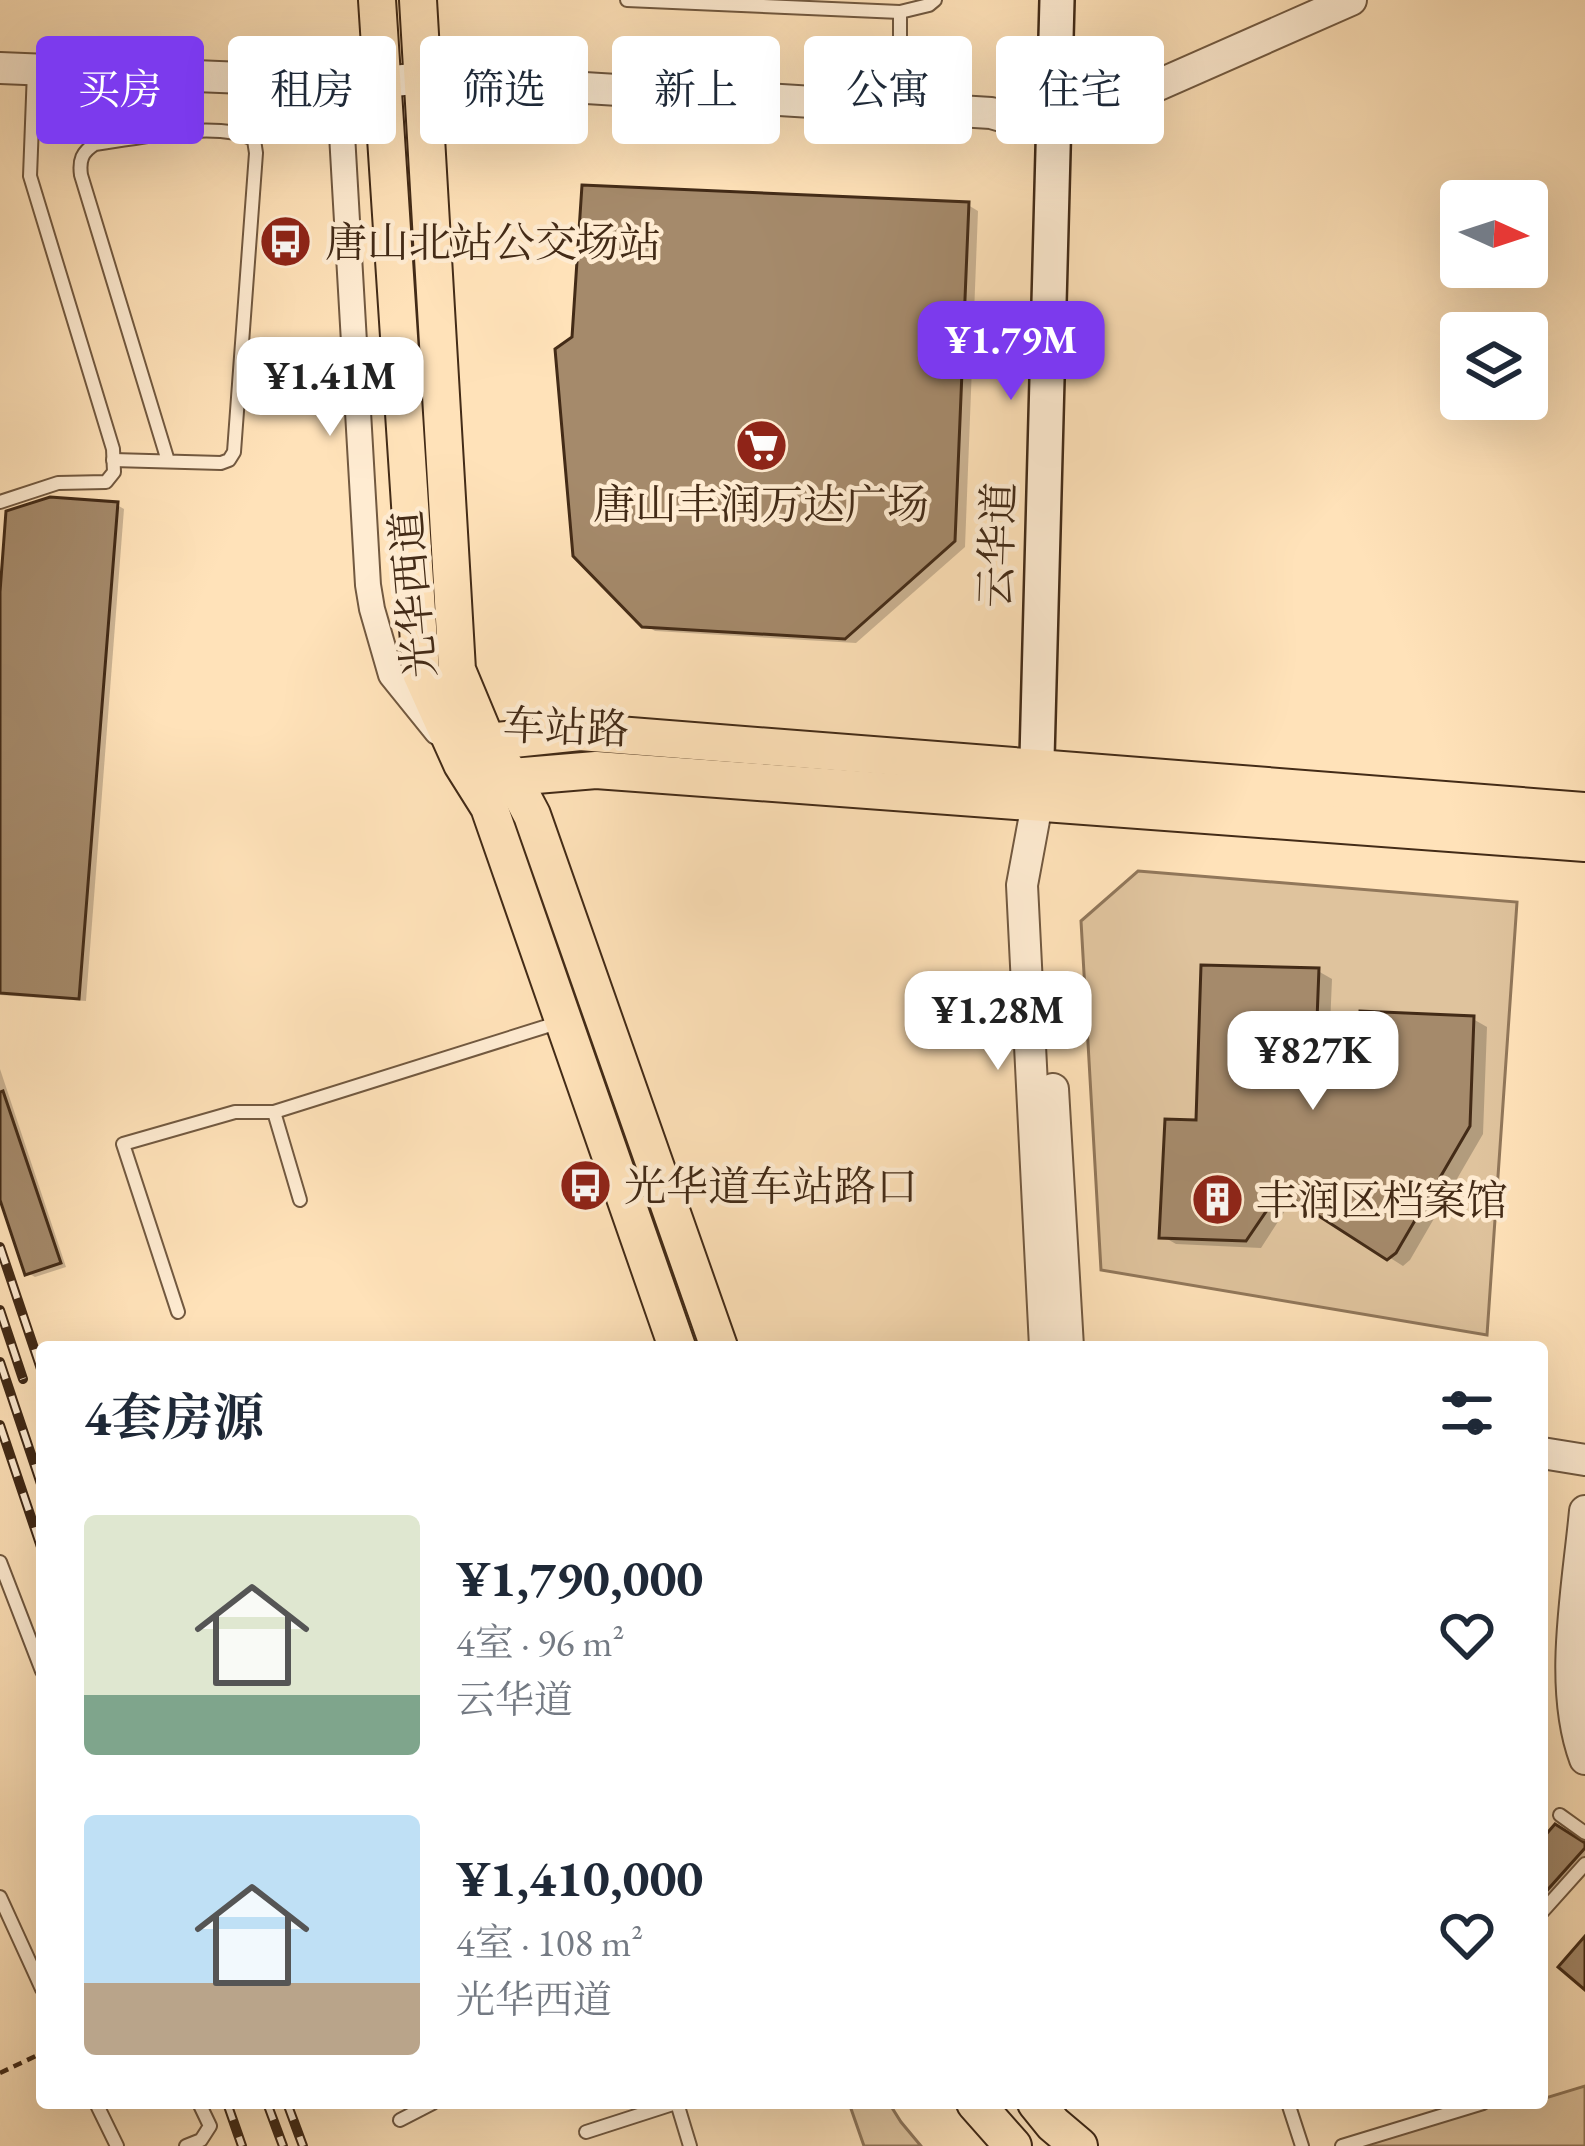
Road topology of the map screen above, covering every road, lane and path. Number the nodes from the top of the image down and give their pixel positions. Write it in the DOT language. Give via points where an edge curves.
graph roads {
  1 [pos="377,0"];
  2 [pos="418,0"];
  3 [pos="627,0"];
  4 [pos="934,0"];
  5 [pos="1057,0"];
  6 [pos="1351,0"];
  7 [pos="900,12"];
  8 [pos="380,36"];
  9 [pos="420,36"];
  10 [pos="900,36"];
  11 [pos="1056,36"];
  12 [pos="0,48"];
  13 [pos="34,60"];
  14 [pos="0,68"];
  15 [pos="228,69"];
  16 [pos="1164,82"];
  17 [pos="588,88"];
  18 [pos="804,101"];
  19 [pos="343,144"];
  20 [pos="387,144"];
  21 [pos="427,144"];
  22 [pos="1054,144"];
  23 [pos="113,460"];
  24 [pos="168,461"];
  25 [pos="0,502"];
  26 [pos="475,753"];
  27 [pos="1035,766"];
  28 [pos="512,777"];
  29 [pos="1037,804"];
  30 [pos="1585,811"];
  31 [pos="1585,843"];
  32 [pos="564,1021"];
  33 [pos="274,1112"];
  34 [pos="300,1200"];
  35 [pos="178,1312"];
  36 [pos="675,1341"];
  37 [pos="717,1341"];
  38 [pos="1045,1341"];
  39 [pos="1068,1341"];
  40 [pos="1548,1434"];
  41 [pos="1585,1440"];
  42 [pos="1548,1454"];
  43 [pos="1585,1460"];
  44 [pos="1585,1511"];
  45 [pos="0,1562"];
  46 [pos="36,1655"];
  47 [pos="1585,1760"];
  48 [pos="1560,1815"];
  49 [pos="1585,1833"];
  50 [pos="1585,1864"];
  51 [pos="0,1897"];
  52 [pos="1548,1905"];
  53 [pos="36,1976"];
  54 [pos="36,2056"];
  55 [pos="0,2073"];
  56 [pos="99,2109"];
  57 [pos="203,2109"];
  58 [pos="421,2109"];
  59 [pos="657,2109"];
  60 [pos="678,2109"];
  61 [pos="980,2109"];
  62 [pos="1041,2109"];
  63 [pos="1290,2109"];
  64 [pos="1417,2109"];
  65 [pos="1464,2109"];
  66 [pos="400,2120"];
  67 [pos="1421,2122"];
  68 [pos="586,2132"];
  69 [pos="117,2146"];
  70 [pos="186,2146"];
  71 [pos="690,2146"];
  72 [pos="1012,2146"];
  73 [pos="1079,2146"];
  74 [pos="1302,2146"];
  75 [pos="1342,2146"];
  1 -- 8 [label="main road, 光华西道"];
  2 -- 9 [label="main road, 光华西道"];
  3 -- 7 [label="lane"];
  4 -- 7 [label="lane"];
  5 -- 11 [label="main road, 云华道"];
  6 -- 16 [label="street"];
  7 -- 10 [label="lane"];
  12 -- 13 [label="street"];
  13 -- 14 [label="street"];
  13 -- 15 [label="street"];
  13 -- 23 [label="lane" via="30,176"];
  17 -- 18 [label="street"];
  19 -- 26 [label="street" via="371,609 391,675"];
  20 -- 26 [label="main road, 光华西道" via="421,673"];
  21 -- 26 [label="main road, 光华西道" via="458,670"];
  22 -- 27 [label="main road, 云华道"];
  23 -- 24 [label="lane"];
  23 -- 25 [label="lane" via="106,482 58,483"];
  24 -- 24 [label="lane" via="80,163 95,144 243,133 256,152 234,452 221,463"];
  26 -- 27 [label="main road, 车站路" via="580,732"];
  26 -- 28 [label="main road, 光华西道"];
  26 -- 32 [label="main road, 光华西道"];
  27 -- 29 [label="main road, 云华道"];
  27 -- 30 [label="main road, 车站路"];
  28 -- 29 [label="main road, 车站路" via="596,770"];
  28 -- 37 [label="main road, 光华西道"];
  29 -- 31 [label="main road, 车站路"];
  29 -- 38 [label="street, 云华道" via="1022,885"];
  29 -- 39 [label="street, 云华道"];
  32 -- 33 [label="lane"];
  32 -- 36 [label="main road, 光华西道"];
  33 -- 34 [label="lane"];
  33 -- 35 [label="lane" via="235,1112 123,1144"];
  40 -- 41 [label="street"];
  42 -- 43 [label="street"];
  44 -- 47 [label="street" via="1571,1668"];
  45 -- 46 [label="lane"];
  48 -- 49 [label="lane"];
  50 -- 52 [label="lane"];
  51 -- 53 [label="lane"];
  54 -- 55 [label="path"];
  56 -- 69 [label="lane"];
  57 -- 70 [label="lane" via="210,2126"];
  58 -- 66 [label="lane"];
  59 -- 68 [label="lane"];
  60 -- 71 [label="lane"];
  61 -- 72 [label="main road"];
  62 -- 73 [label="main road"];
  63 -- 74 [label="lane"];
  64 -- 67 [label="lane"];
  65 -- 67 [label="lane"];
  67 -- 75 [label="lane"];
}
